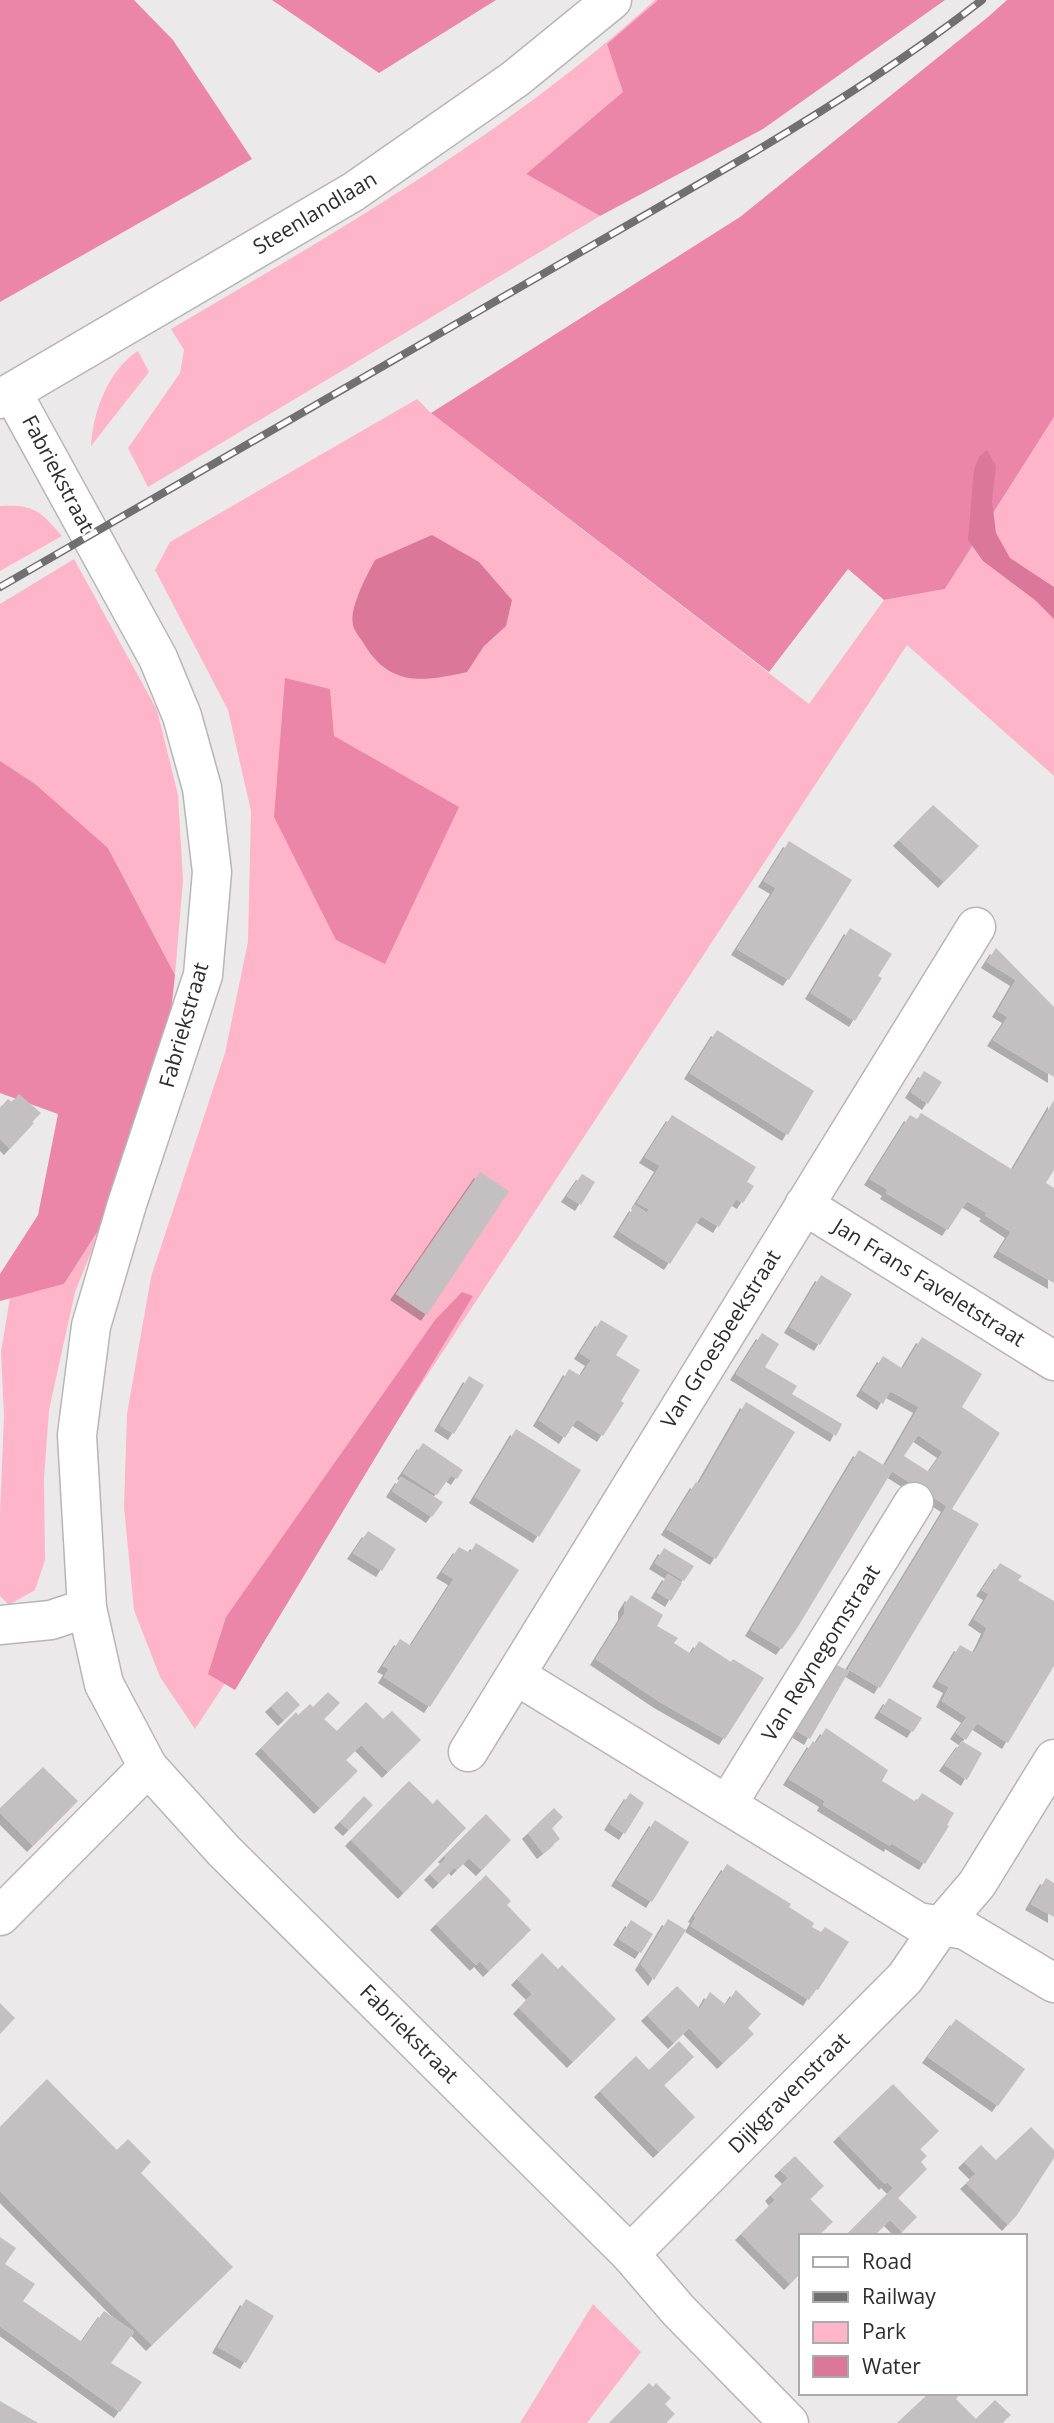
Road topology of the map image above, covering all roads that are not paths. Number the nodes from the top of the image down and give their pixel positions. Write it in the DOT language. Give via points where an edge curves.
graph roads {
  1 [pos="612,0"];
  2 [pos="6,396"];
  3 [pos="976,927"];
  4 [pos="804,1205"];
  5 [pos="1054,1361"];
  6 [pos="914,1502"];
  7 [pos="87,1608"];
  8 [pos="0,1625"];
  9 [pos="517,1676"];
  10 [pos="468,1752"];
  11 [pos="1054,1759"];
  12 [pos="148,1767"];
  13 [pos="727,1805"];
  14 [pos="0,1916"];
  15 [pos="941,1926"];
  16 [pos="1054,1983"];
  17 [pos="630,2255"];
  18 [pos="789,2423"];
  1 -- 2 [label="main road, Steenlandlaan" via="515,79 353,192"];
  2 -- 7 [label="main road, Fabriekstraat" via="158,658 182,716 202,788 212,872 203,975 91,1326 77,1435"];
  3 -- 4 [label="main road, Van Groesbeekstraat"];
  4 -- 5 [label="main road, Jan Frans Faveletstraat"];
  4 -- 9 [label="main road, Van Groesbeekstraat"];
  6 -- 13 [label="main road, Van Reynegomstraat"];
  7 -- 8 [label="main road" via="51,1620"];
  7 -- 12 [label="main road, Fabriekstraat" via="104,1684"];
  9 -- 10 [label="main road, Van Groesbeekstraat"];
  9 -- 13 [label="main road"];
  11 -- 15 [label="main road, Dijkgravenstraat" via="976,1884"];
  12 -- 14 [label="main road"];
  12 -- 17 [label="main road, Fabriekstraat" via="224,1851"];
  13 -- 15 [label="main road" via="918,1922"];
  15 -- 16 [label="main road" via="965,1930"];
  15 -- 17 [label="main road, Dijkgravenstraat" via="905,1978"];
  17 -- 18 [label="main road, Fabriekstraat"];
}
